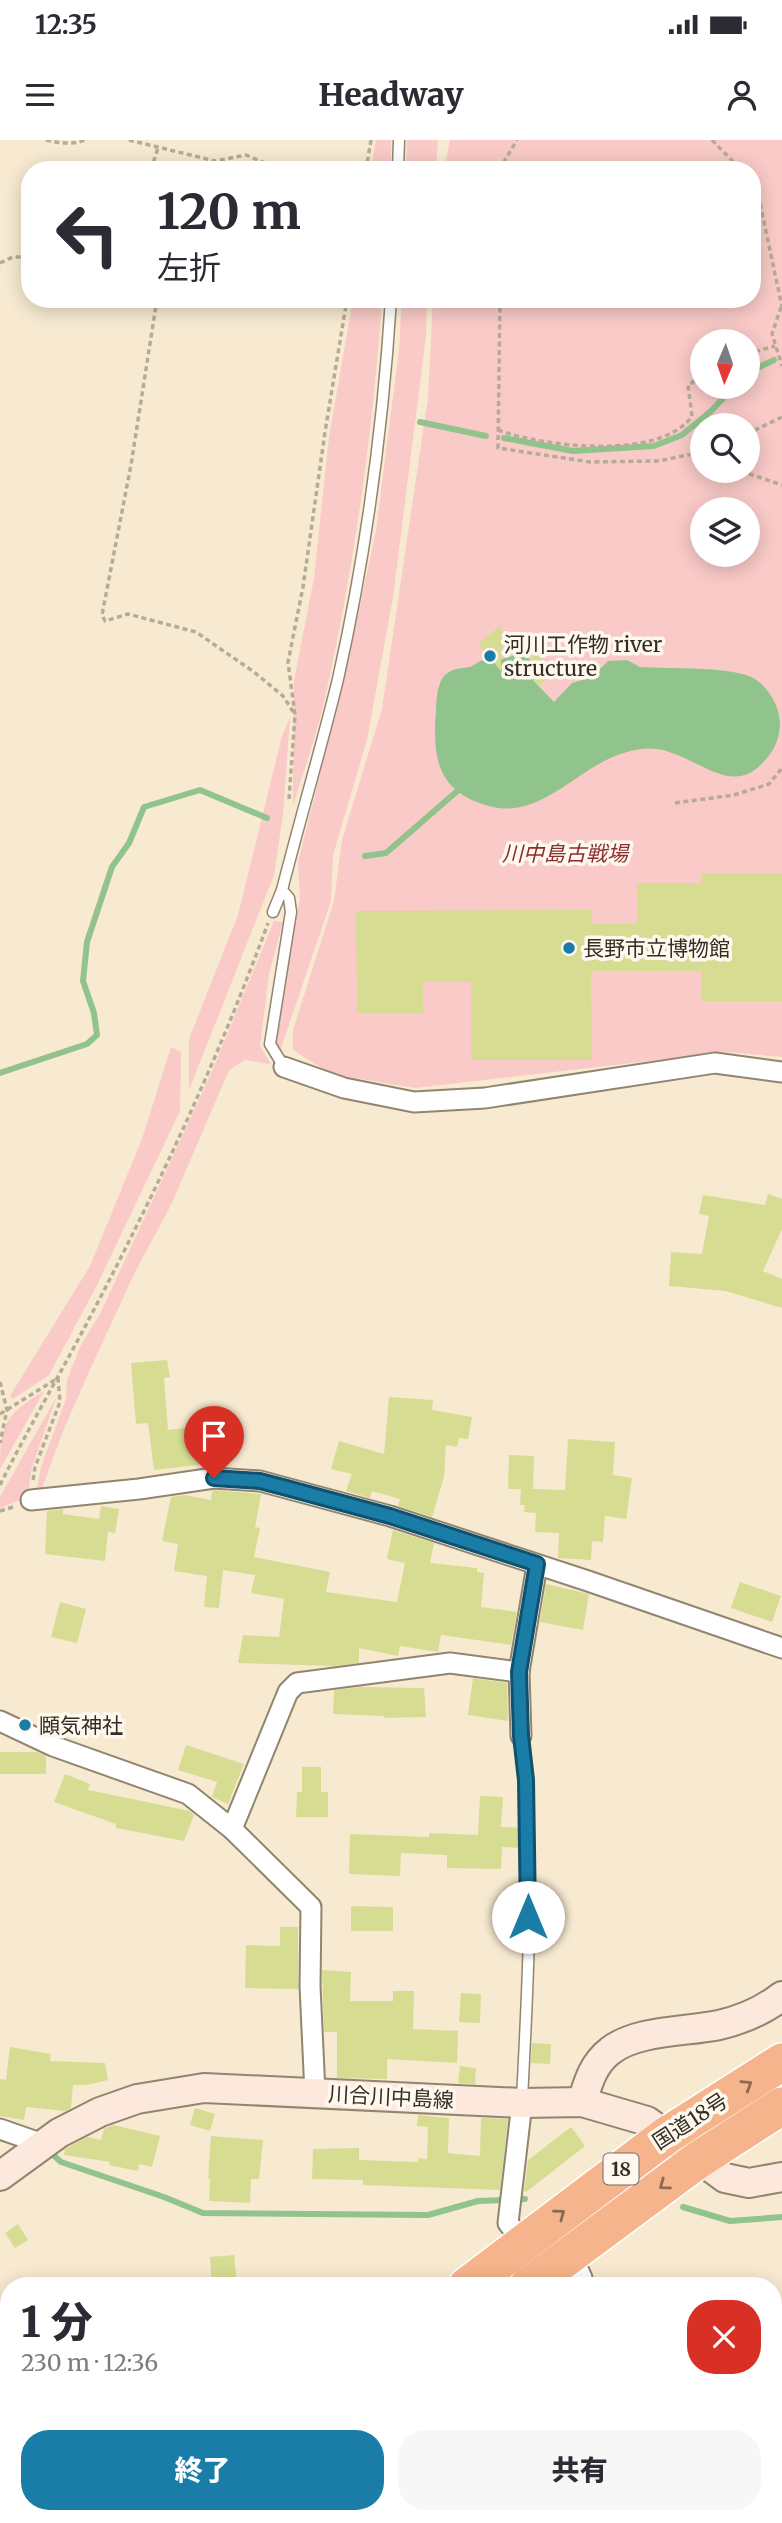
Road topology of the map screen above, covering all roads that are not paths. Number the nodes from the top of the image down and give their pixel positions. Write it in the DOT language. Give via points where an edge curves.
graph roads {
  1 [pos="399,140"];
  2 [pos="398,161"];
  3 [pos="390,308"];
  4 [pos="282,890"];
  5 [pos="273,912"];
  6 [pos="284,1067"];
  7 [pos="782,1072"];
  8 [pos="31,1500"];
  9 [pos="537,1564"];
  10 [pos="782,1648"];
  11 [pos="519,1672"];
  12 [pos="0,1721"];
  13 [pos="521,1736"];
  14 [pos="232,1829"];
  15 [pos="782,1996"];
  16 [pos="782,2062"];
  17 [pos="315,2094"];
  18 [pos="582,2102"];
  19 [pos="522,2103"];
  20 [pos="782,2106"];
  21 [pos="0,2129"];
  22 [pos="667,2135"];
  23 [pos="43,2144"];
  24 [pos="698,2160"];
  25 [pos="0,2176"];
  26 [pos="782,2177"];
  27 [pos="523,2242"];
  28 [pos="576,2269"];
  29 [pos="478,2277"];
  30 [pos="553,2277"];
  1 -- 2 [label="lane"];
  3 -- 4 [label="lane" via="385,392 353,602"];
  4 -- 5 [label="lane"];
  4 -- 6 [label="lane" via="291,912 271,1044"];
  6 -- 7 [label="street" via="344,1088 414,1102 485,1098 715,1063"];
  8 -- 9 [label="street" via="214,1478 260,1481 390,1516"];
  9 -- 10 [label="street"];
  9 -- 11 [label="street"];
  11 -- 13 [label="street"];
  11 -- 14 [label="street" via="450,1663 297,1683 288,1692"];
  12 -- 14 [label="street" via="53,1746 188,1794"];
  13 -- 19 [label="lane" via="528,1823"];
  14 -- 17 [label="street" via="311,1907"];
  15 -- 18 [label="main road" via="719,2025 628,2041 611,2050 598,2063"];
  22 -- 16 [label="highway, 国道18号 / 18, one-way"];
  17 -- 19 [label="main road, 川合川中島線"];
  17 -- 23 [label="main road, 川合川中島線" via="204,2088 169,2093 100,2112"];
  18 -- 19 [label="main road, 川合川中島線"];
  18 -- 22 [label="main road, 川合川中島線" via="647,2121"];
  19 -- 27 [label="street" via="508,2223"];
  20 -- 24 [label="highway, 国道18号 / 18"];
  21 -- 23 [label="street"];
  22 -- 24 [label="main road, 川合川中島線"];
  27 -- 22 [label="highway, 国道18号 / 18, one-way"];
  23 -- 25 [label="main road, 川合川中島線"];
  24 -- 26 [label="main road, 川合川中島線" via="737,2182"];
  24 -- 28 [label="highway, 国道18号 / 18, one-way"];
  27 -- 29 [label="highway, 国道18号 / 18"];
  28 -- 30 [label="highway, 国道18号 / 18"];
}
